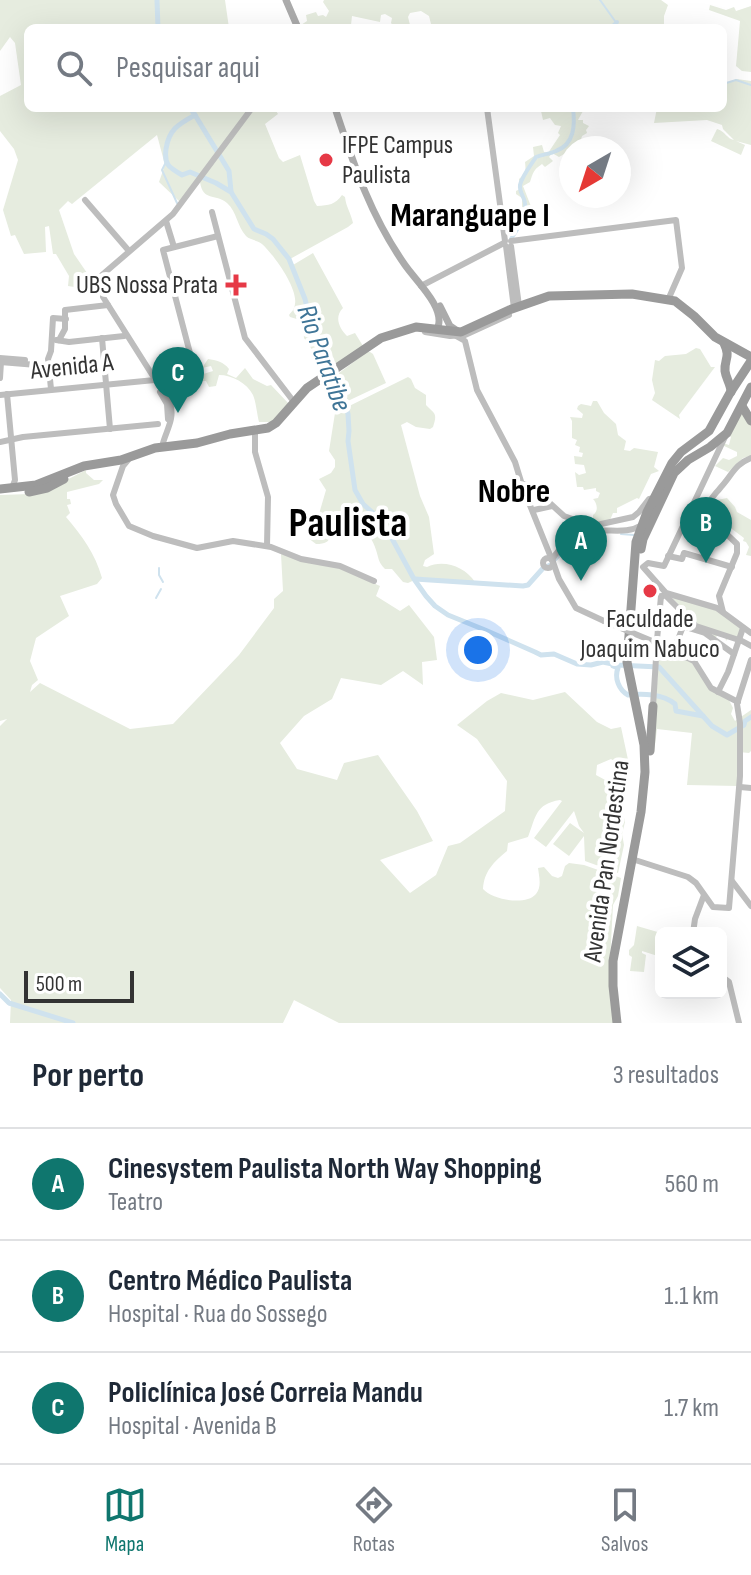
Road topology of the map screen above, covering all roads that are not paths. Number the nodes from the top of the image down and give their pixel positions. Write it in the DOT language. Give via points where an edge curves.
graph roads {
  1 [pos="286,0"];
  2 [pos="296,24"];
  3 [pos="249,112"];
  4 [pos="336,112"];
  5 [pos="488,112"];
  6 [pos="85,200"];
  7 [pos="212,212"];
  8 [pos="166,221"];
  9 [pos="218,236"];
  10 [pos="508,243"];
  11 [pos="174,247"];
  12 [pos="129,251"];
  13 [pos="422,288"];
  14 [pos="667,300"];
  15 [pos="107,305"];
  16 [pos="517,308"];
  17 [pos="66,319"];
  18 [pos="494,319"];
  19 [pos="405,330"];
  20 [pos="436,331"];
  21 [pos="464,333"];
  22 [pos="124,336"];
  23 [pos="714,336"];
  24 [pos="102,338"];
  25 [pos="58,340"];
  26 [pos="724,343"];
  27 [pos="749,358"];
  28 [pos="1,360"];
  29 [pos="48,362"];
  30 [pos="742,375"];
  31 [pos="0,378"];
  32 [pos="153,378"];
  33 [pos="106,383"];
  34 [pos="751,387"];
  35 [pos="51,389"];
  36 [pos="731,392"];
  37 [pos="2,394"];
  38 [pos="299,401"];
  39 [pos="744,414"];
  40 [pos="158,424"];
  41 [pos="110,429"];
  42 [pos="255,433"];
  43 [pos="11,439"];
  44 [pos="0,442"];
  45 [pos="184,446"];
  46 [pos="167,447"];
  47 [pos="714,449"];
  48 [pos="152,450"];
  49 [pos="751,458"];
  50 [pos="118,467"];
  51 [pos="522,484"];
  52 [pos="17,485"];
  53 [pos="44,485"];
  54 [pos="700,487"];
  55 [pos="0,491"];
  56 [pos="712,496"];
  57 [pos="655,498"];
  58 [pos="552,506"];
  59 [pos="533,511"];
  60 [pos="638,530"];
  61 [pos="267,546"];
  62 [pos="668,556"];
  63 [pos="550,560"];
  64 [pos="732,567"];
  65 [pos="374,581"];
  66 [pos="665,596"];
  67 [pos="719,609"];
  68 [pos="686,618"];
  69 [pos="659,619"];
  70 [pos="683,626"];
  71 [pos="743,628"];
  72 [pos="702,630"];
  73 [pos="751,633"];
  74 [pos="739,640"];
  75 [pos="655,641"];
  76 [pos="751,646"];
  77 [pos="670,648"];
  78 [pos="734,654"];
  79 [pos="751,660"];
  80 [pos="631,665"];
  81 [pos="748,675"];
  82 [pos="718,692"];
  83 [pos="637,699"];
  84 [pos="653,699"];
  85 [pos="736,704"];
  86 [pos="650,751"];
  87 [pos="648,772"];
  88 [pos="740,786"];
  89 [pos="751,788"];
  90 [pos="635,860"];
  91 [pos="732,881"];
  92 [pos="704,895"];
  93 [pos="751,906"];
  94 [pos="694,927"];
  95 [pos="727,980"];
  96 [pos="620,1023"];
  97 [pos="739,1023"];
  1 -- 2 [label="main road"];
  3 -- 8 [label="main road"];
  4 -- 13 [label="main road" via="372,211"];
  5 -- 10 [label="main road"];
  6 -- 12 [label="main road"];
  7 -- 9 [label="main road"];
  8 -- 11 [label="main road"];
  8 -- 12 [label="main road"];
  9 -- 11 [label="main road"];
  9 -- 38 [label="main road" via="248,344"];
  10 -- 13 [label="main road"];
  10 -- 14 [label="main road" via="676,220 682,268"];
  10 -- 16 [label="main road"];
  11 -- 32 [label="main road, Avenida A" via="163,250 195,375"];
  12 -- 15 [label="main road" via="95,281"];
  13 -- 20 [label="main road" via="437,311"];
  13 -- 21 [label="main road" via="439,304 450,326"];
  14 -- 16 [label="highway" via="556,298"];
  14 -- 23 [label="highway"];
  15 -- 17 [label="main road" via="66,310"];
  15 -- 22 [label="main road"];
  15 -- 32 [label="main road"];
  16 -- 18 [label="highway"];
  16 -- 18 [label="highway"];
  17 -- 25 [label="main road"];
  17 -- 25 [label="main road" via="53,318"];
  18 -- 20 [label="highway" via="460,334"];
  18 -- 21 [label="highway"];
  19 -- 20 [label="highway"];
  19 -- 21 [label="highway"];
  19 -- 38 [label="highway" via="307,388"];
  20 -- 21 [label="main road"];
  21 -- 51 [label="main road" via="477,390"];
  22 -- 24 [label="main road"];
  22 -- 32 [label="main road"];
  23 -- 26 [label="highway"];
  23 -- 27 [label="highway"];
  24 -- 25 [label="main road"];
  24 -- 33 [label="main road"];
  25 -- 29 [label="main road"];
  26 -- 27 [label="highway"];
  26 -- 36 [label="highway"];
  27 -- 30 [label="highway, Avenida Pan Nordestina"];
  27 -- 30 [label="highway" via="732,355 729,377"];
  28 -- 29 [label="main road"];
  28 -- 29 [label="main road"];
  28 -- 31 [label="main road"];
  29 -- 35 [label="main road"];
  30 -- 36 [label="highway, Avenida Pan Nordestina"];
  32 -- 33 [label="main road, Avenida A"];
  32 -- 46 [label="main road" via="172,411 163,441"];
  32 -- 48 [label="main road" via="168,414"];
  33 -- 35 [label="main road, Avenida A"];
  33 -- 41 [label="main road"];
  34 -- 39 [label="highway"];
  35 -- 37 [label="main road, Avenida A"];
  36 -- 57 [label="highway, Avenida Pan Nordestina" via="707,433 672,463"];
  37 -- 43 [label="main road"];
  38 -- 42 [label="highway" via="273,425"];
  38 -- 42 [label="highway" via="275,427"];
  39 -- 47 [label="highway"];
  40 -- 41 [label="main road"];
  41 -- 43 [label="main road"];
  42 -- 45 [label="highway"];
  42 -- 61 [label="main road" via="268,497"];
  43 -- 44 [label="main road"];
  43 -- 52 [label="main road"];
  45 -- 46 [label="highway"];
  45 -- 48 [label="highway" via="180,452"];
  46 -- 48 [label="highway"];
  47 -- 54 [label="main road"];
  47 -- 80 [label="highway" via="674,473 643,539"];
  48 -- 50 [label="highway"];
  48 -- 53 [label="highway" via="84,466"];
  49 -- 56 [label="main road" via="735,466"];
  50 -- 53 [label="highway" via="87,468"];
  50 -- 61 [label="main road" via="113,495 129,526 197,548 233,541"];
  51 -- 58 [label="main road"];
  51 -- 59 [label="main road"];
  52 -- 53 [label="highway"];
  52 -- 55 [label="highway"];
  53 -- 55 [label="highway"];
  54 -- 56 [label="main road"];
  54 -- 62 [label="main road"];
  56 -- 64 [label="main road" via="712,518 736,542"];
  57 -- 58 [label="main road" via="629,519 592,526"];
  57 -- 60 [label="highway, Avenida Pan Nordestina"];
  58 -- 59 [label="main road"];
  59 -- 63 [label="main road"];
  60 -- 63 [label="main road" via="587,532"];
  60 -- 80 [label="highway, Avenida Pan Nordestina"];
  61 -- 65 [label="main road"];
  62 -- 64 [label="main road"];
  62 -- 66 [label="main road" via="664,566 643,567"];
  63 -- 75 [label="main road, bridge" via="576,608"];
  64 -- 67 [label="main road"];
  66 -- 67 [label="main road"];
  66 -- 68 [label="main road"];
  66 -- 69 [label="main road"];
  67 -- 71 [label="main road"];
  68 -- 70 [label="main road"];
  68 -- 72 [label="main road"];
  69 -- 70 [label="main road"];
  69 -- 75 [label="main road"];
  70 -- 72 [label="main road"];
  70 -- 77 [label="main road"];
  71 -- 73 [label="main road"];
  71 -- 74 [label="main road"];
  72 -- 74 [label="main road"];
  72 -- 78 [label="main road"];
  74 -- 76 [label="main road"];
  74 -- 78 [label="main road"];
  75 -- 77 [label="main road"];
  75 -- 84 [label="main road"];
  77 -- 82 [label="main road" via="695,662"];
  78 -- 82 [label="main road"];
  79 -- 81 [label="main road"];
  80 -- 83 [label="highway, Avenida Pan Nordestina"];
  81 -- 85 [label="main road"];
  82 -- 85 [label="main road"];
  83 -- 84 [label="highway" via="649,713"];
  83 -- 86 [label="highway, Avenida Pan Nordestina"];
  83 -- 87 [label="highway, Avenida Pan Nordestina"];
  84 -- 86 [label="highway"];
  85 -- 88 [label="main road"];
  86 -- 87 [label="highway, Avenida Pan Nordestina"];
  87 -- 90 [label="highway, Avenida Pan Nordestina" via="648,805"];
  88 -- 89 [label="main road"];
  88 -- 91 [label="main road"];
  90 -- 92 [label="main road" via="687,877"];
  90 -- 96 [label="highway, Avenida Pan Nordestina" via="620,941"];
  91 -- 92 [label="main road" via="729,908 713,907"];
  91 -- 93 [label="main road"];
  92 -- 94 [label="main road"];
  95 -- 97 [label="main road"];
}
